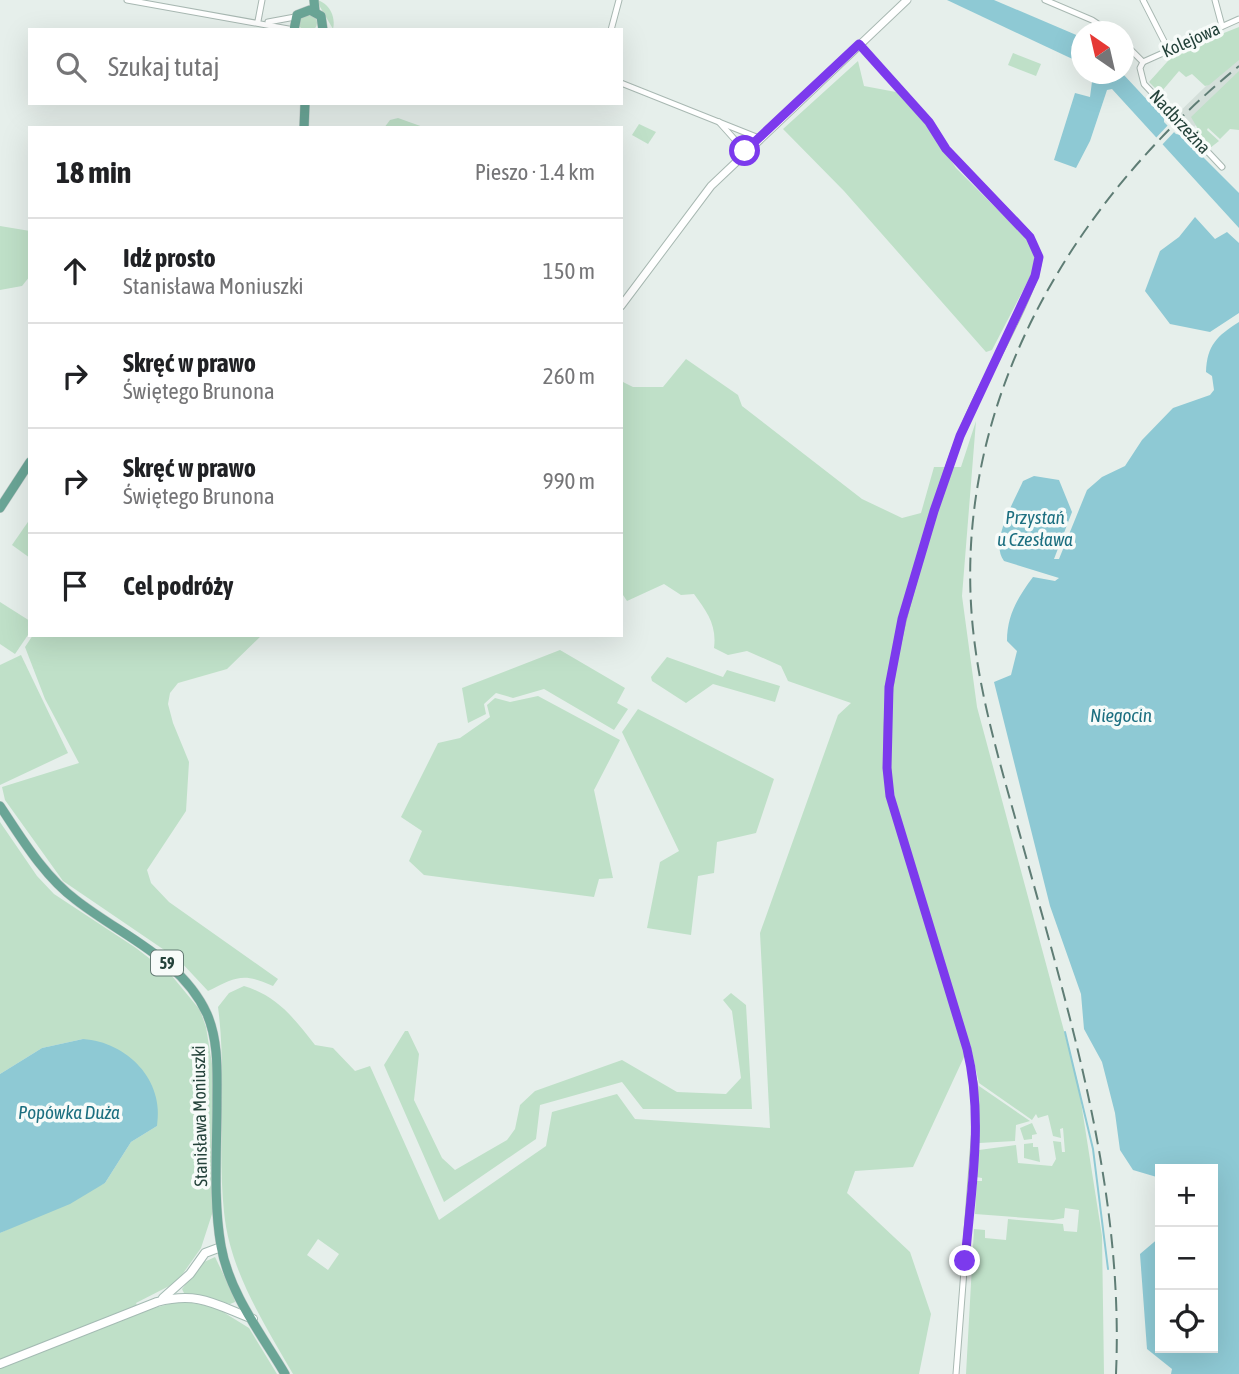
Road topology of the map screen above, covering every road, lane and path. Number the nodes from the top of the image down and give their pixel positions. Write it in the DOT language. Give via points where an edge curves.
graph roads {
  1 [pos="127,0"];
  2 [pos="262,0"];
  3 [pos="313,0"];
  4 [pos="619,0"];
  5 [pos="907,0"];
  6 [pos="1045,0"];
  7 [pos="1143,0"];
  8 [pos="1214,0"];
  9 [pos="309,7"];
  10 [pos="295,18"];
  11 [pos="1239,19"];
  12 [pos="258,21"];
  13 [pos="1094,21"];
  14 [pos="265,22"];
  15 [pos="1222,26"];
  16 [pos="287,28"];
  17 [pos="294,28"];
  18 [pos="323,28"];
  19 [pos="612,28"];
  20 [pos="859,44"];
  21 [pos="1167,49"];
  22 [pos="1134,53"];
  23 [pos="1143,62"];
  24 [pos="623,84"];
  25 [pos="305,105"];
  26 [pos="719,122"];
  27 [pos="304,126"];
  28 [pos="759,138"];
  29 [pos="745,151"];
  30 [pos="1222,167"];
  31 [pos="623,303"];
  32 [pos="28,465"];
  33 [pos="0,508"];
  34 [pos="0,806"];
  35 [pos="221,1247"];
  36 [pos="157,1302"];
  37 [pos="253,1320"];
  38 [pos="0,1364"];
  39 [pos="285,1374"];
  40 [pos="956,1374"];
  1 -- 12 [label="street"];
  2 -- 12 [label="street"];
  3 -- 9 [label="main road"];
  4 -- 19 [label="street"];
  5 -- 20 [label="street"];
  6 -- 13 [label="street"];
  7 -- 21 [label="street"];
  8 -- 15 [label="street"];
  9 -- 10 [label="main road"];
  9 -- 18 [label="main road" via="323,20"];
  10 -- 14 [label="street"];
  10 -- 17 [label="main road"];
  11 -- 15 [label="street, Kolejowa"];
  12 -- 14 [label="street"];
  14 -- 16 [label="street"];
  15 -- 21 [label="street, Kolejowa"];
  20 -- 28 [label="street"];
  20 -- 40 [label="street" via="929,122 946,149 1027,233 1039,257 1030,288 971,410 934,511 899,632 889,687 890,796 975,1087"];
  21 -- 23 [label="street, Kolejowa"];
  22 -- 23 [label="street, Nadbrzeżna"];
  23 -- 30 [label="street, Nadbrzeżna" via="1140,77 1144,84"];
  24 -- 26 [label="street"];
  25 -- 27 [label="main road"];
  26 -- 28 [label="street"];
  26 -- 29 [label="street"];
  28 -- 29 [label="street"];
  29 -- 31 [label="street" via="700,199"];
  32 -- 33 [label="main road"];
  34 -- 35 [label="main road, Stanisława Moniuszki / 59" via="40,864 64,889 164,961 193,990 205,1011 216,1052"];
  35 -- 36 [label="main road" via="205,1253 174,1291"];
  35 -- 37 [label="main road, Stanisława Moniuszki / 59" via="230,1278"];
  36 -- 37 [label="main road" via="177,1297 205,1299"];
  36 -- 38 [label="main road"];
  37 -- 39 [label="main road, Stanisława Moniuszki / 59"];
}
